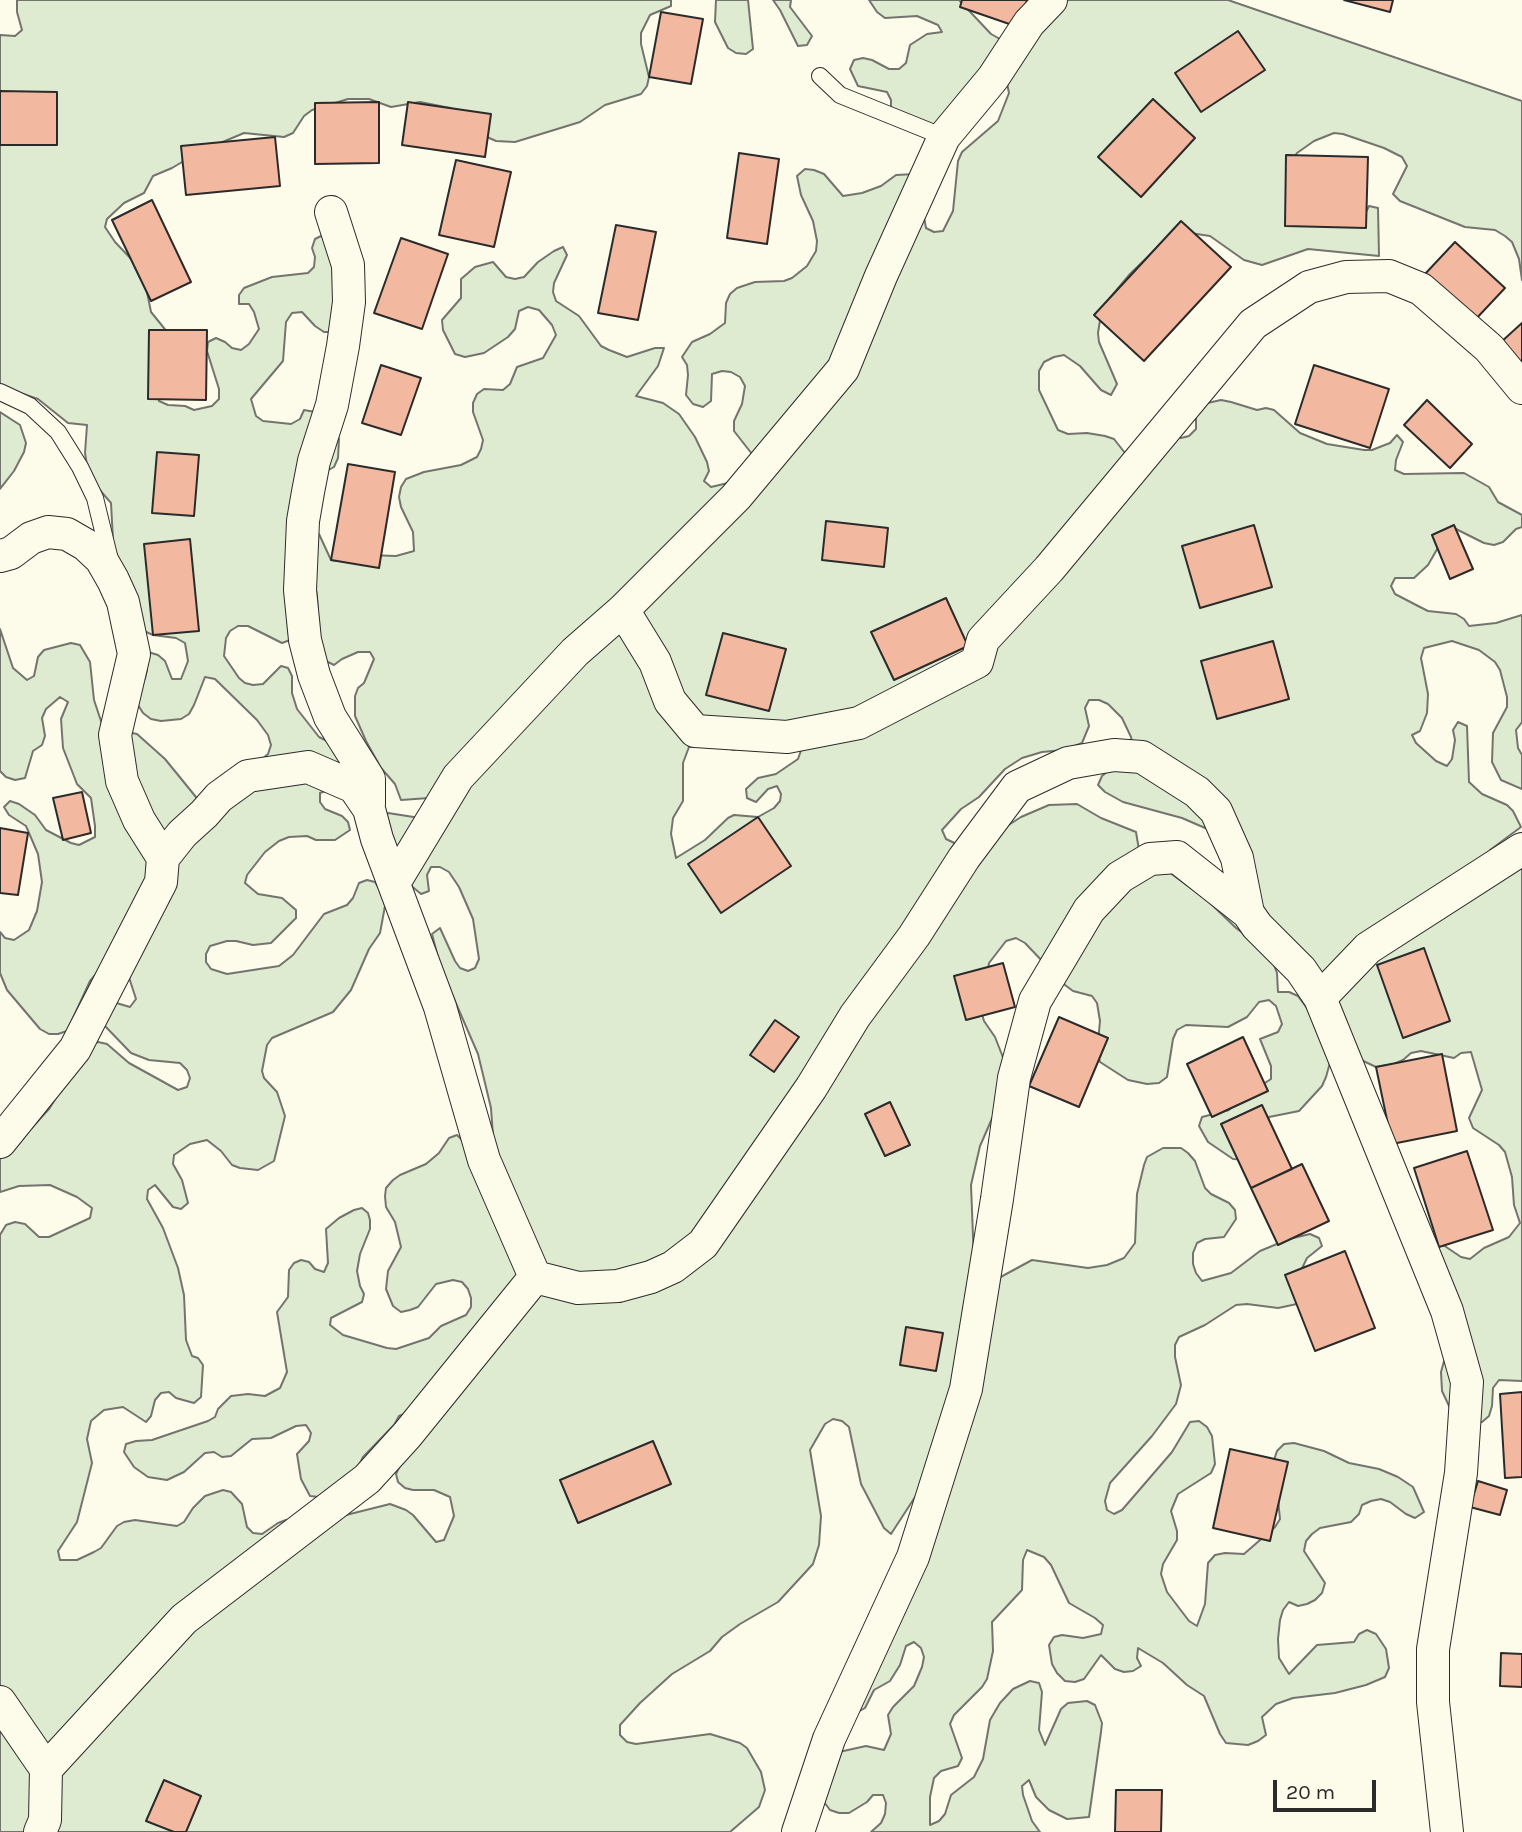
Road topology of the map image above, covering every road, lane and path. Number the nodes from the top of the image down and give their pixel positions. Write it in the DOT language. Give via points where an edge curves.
graph roads {
  1 [pos="1051,0"];
  2 [pos="820,76"];
  3 [pos="944,137"];
  4 [pos="331,212"];
  5 [pos="1522,388"];
  6 [pos="0,392"];
  7 [pos="0,556"];
  8 [pos="113,580"];
  9 [pos="623,610"];
  10 [pos="369,809"];
  11 [pos="1522,849"];
  12 [pos="163,858"];
  13 [pos="394,883"];
  14 [pos="1248,913"];
  15 [pos="1320,998"];
  16 [pos="0,1142"];
  17 [pos="535,1277"];
  18 [pos="0,1702"];
  19 [pos="46,1769"];
  20 [pos="40,1832"];
  21 [pos="798,1832"];
  22 [pos="1447,1832"];
  1 -- 3 [label="street"];
  2 -- 3 [label="lane" via="840,94"];
  3 -- 9 [label="street" via="843,369 736,497"];
  4 -- 10 [label="street" via="348,265 348,302 332,405 314,461 303,521 300,590 314,676 330,717 369,779"];
  5 -- 9 [label="street" via="1489,348 1421,289 1389,276 1346,277 1310,286 1253,324 1049,569 984,639 977,662 859,723 787,737 695,731 670,701 655,662"];
  6 -- 8 [label="lane" via="30,406 58,432 80,467 95,498"];
  7 -- 8 [label="street" via="48,532 68,534 101,559"];
  8 -- 12 [label="street" via="123,602 134,654 115,735 122,781"];
  9 -- 13 [label="street" via="575,652 458,776"];
  10 -- 12 [label="street" via="354,787 309,768 248,776 219,797"];
  10 -- 13 [label="street"];
  11 -- 15 [label="street" via="1368,948"];
  12 -- 16 [label="street" via="161,882 75,1049"];
  13 -- 17 [label="street" via="440,1007 484,1160"];
  14 -- 15 [label="street" via="1301,970"];
  14 -- 17 [label="street" via="1237,858 1216,811 1196,792 1142,757 1114,755 1068,763 1017,787 855,1016 703,1244 673,1268 618,1286 578,1288"];
  14 -- 21 [label="street" via="1177,857 1150,859 1120,877 1089,910 1035,1001 1014,1078 966,1389 914,1557 829,1739"];
  15 -- 22 [label="street" via="1447,1311 1467,1382 1461,1473 1433,1649 1433,1702"];
  17 -- 19 [label="street" via="367,1479 184,1619"];
  18 -- 19 [label="street"];
  19 -- 20 [label="street" via="45,1820"];
}
